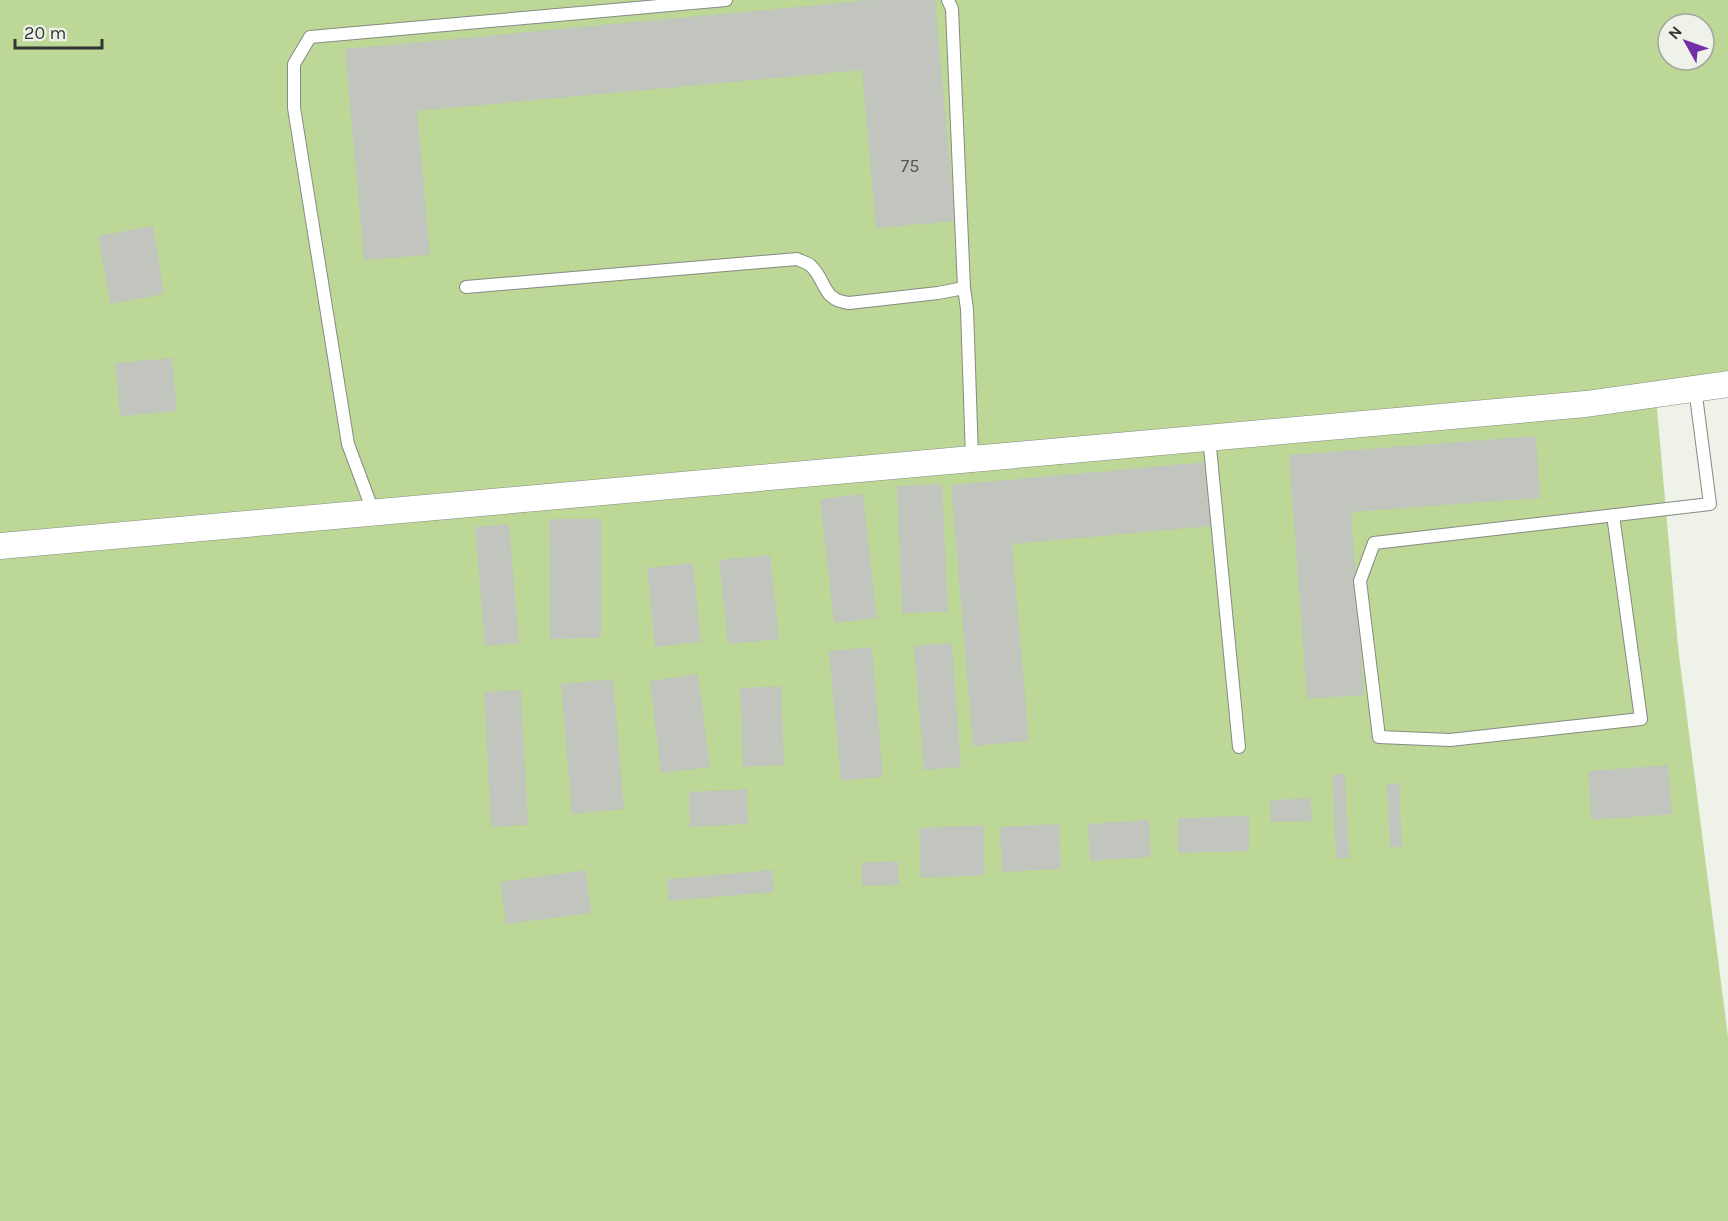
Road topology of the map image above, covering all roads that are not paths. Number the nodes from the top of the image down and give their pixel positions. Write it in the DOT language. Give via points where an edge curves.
graph roads {
  1 [pos="726,0"];
  2 [pos="948,0"];
  3 [pos="465,287"];
  4 [pos="964,288"];
  5 [pos="1728,384"];
  6 [pos="1695,388"];
  7 [pos="1209,437"];
  8 [pos="972,458"];
  9 [pos="373,511"];
  10 [pos="1613,515"];
  11 [pos="0,546"];
  12 [pos="1239,747"];
  1 -- 9 [label="lane" via="310,37 294,64 294,108 348,444"];
  2 -- 4 [label="lane" via="952,9"];
  3 -- 4 [label="lane" via="797,259 810,265 837,302"];
  4 -- 8 [label="lane"];
  5 -- 6 [label="street"];
  6 -- 7 [label="street" via="1586,404"];
  6 -- 10 [label="lane" via="1710,504"];
  7 -- 8 [label="street"];
  7 -- 12 [label="lane"];
  8 -- 9 [label="street"];
  9 -- 11 [label="street"];
  10 -- 10 [label="lane" via="1374,543 1360,581 1379,737 1450,740 1641,719"];
}
